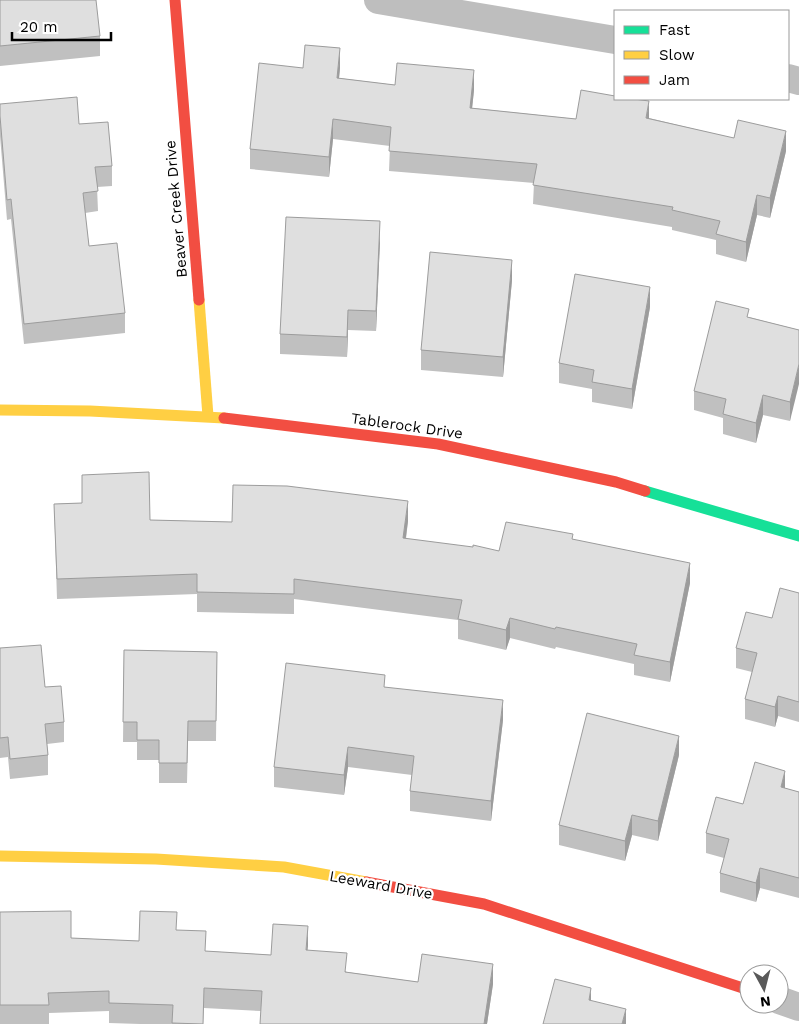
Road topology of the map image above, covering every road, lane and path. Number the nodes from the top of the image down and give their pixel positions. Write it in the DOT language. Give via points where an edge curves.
graph roads {
  1 [pos="175,0"];
  2 [pos="378,0"];
  3 [pos="614,40"];
  4 [pos="0,410"];
  5 [pos="208,416"];
  6 [pos="799,536"];
  7 [pos="0,856"];
  8 [pos="739,987"];
  1 -- 5 [label="street, Beaver Creek Drive"];
  2 -- 3 [label="street"];
  4 -- 5 [label="street, Tablerock Drive"];
  5 -- 6 [label="street, Tablerock Drive" via="438,444 616,482"];
  7 -- 8 [label="street, Leeward Drive" via="156,859 284,867 484,904"];
}
